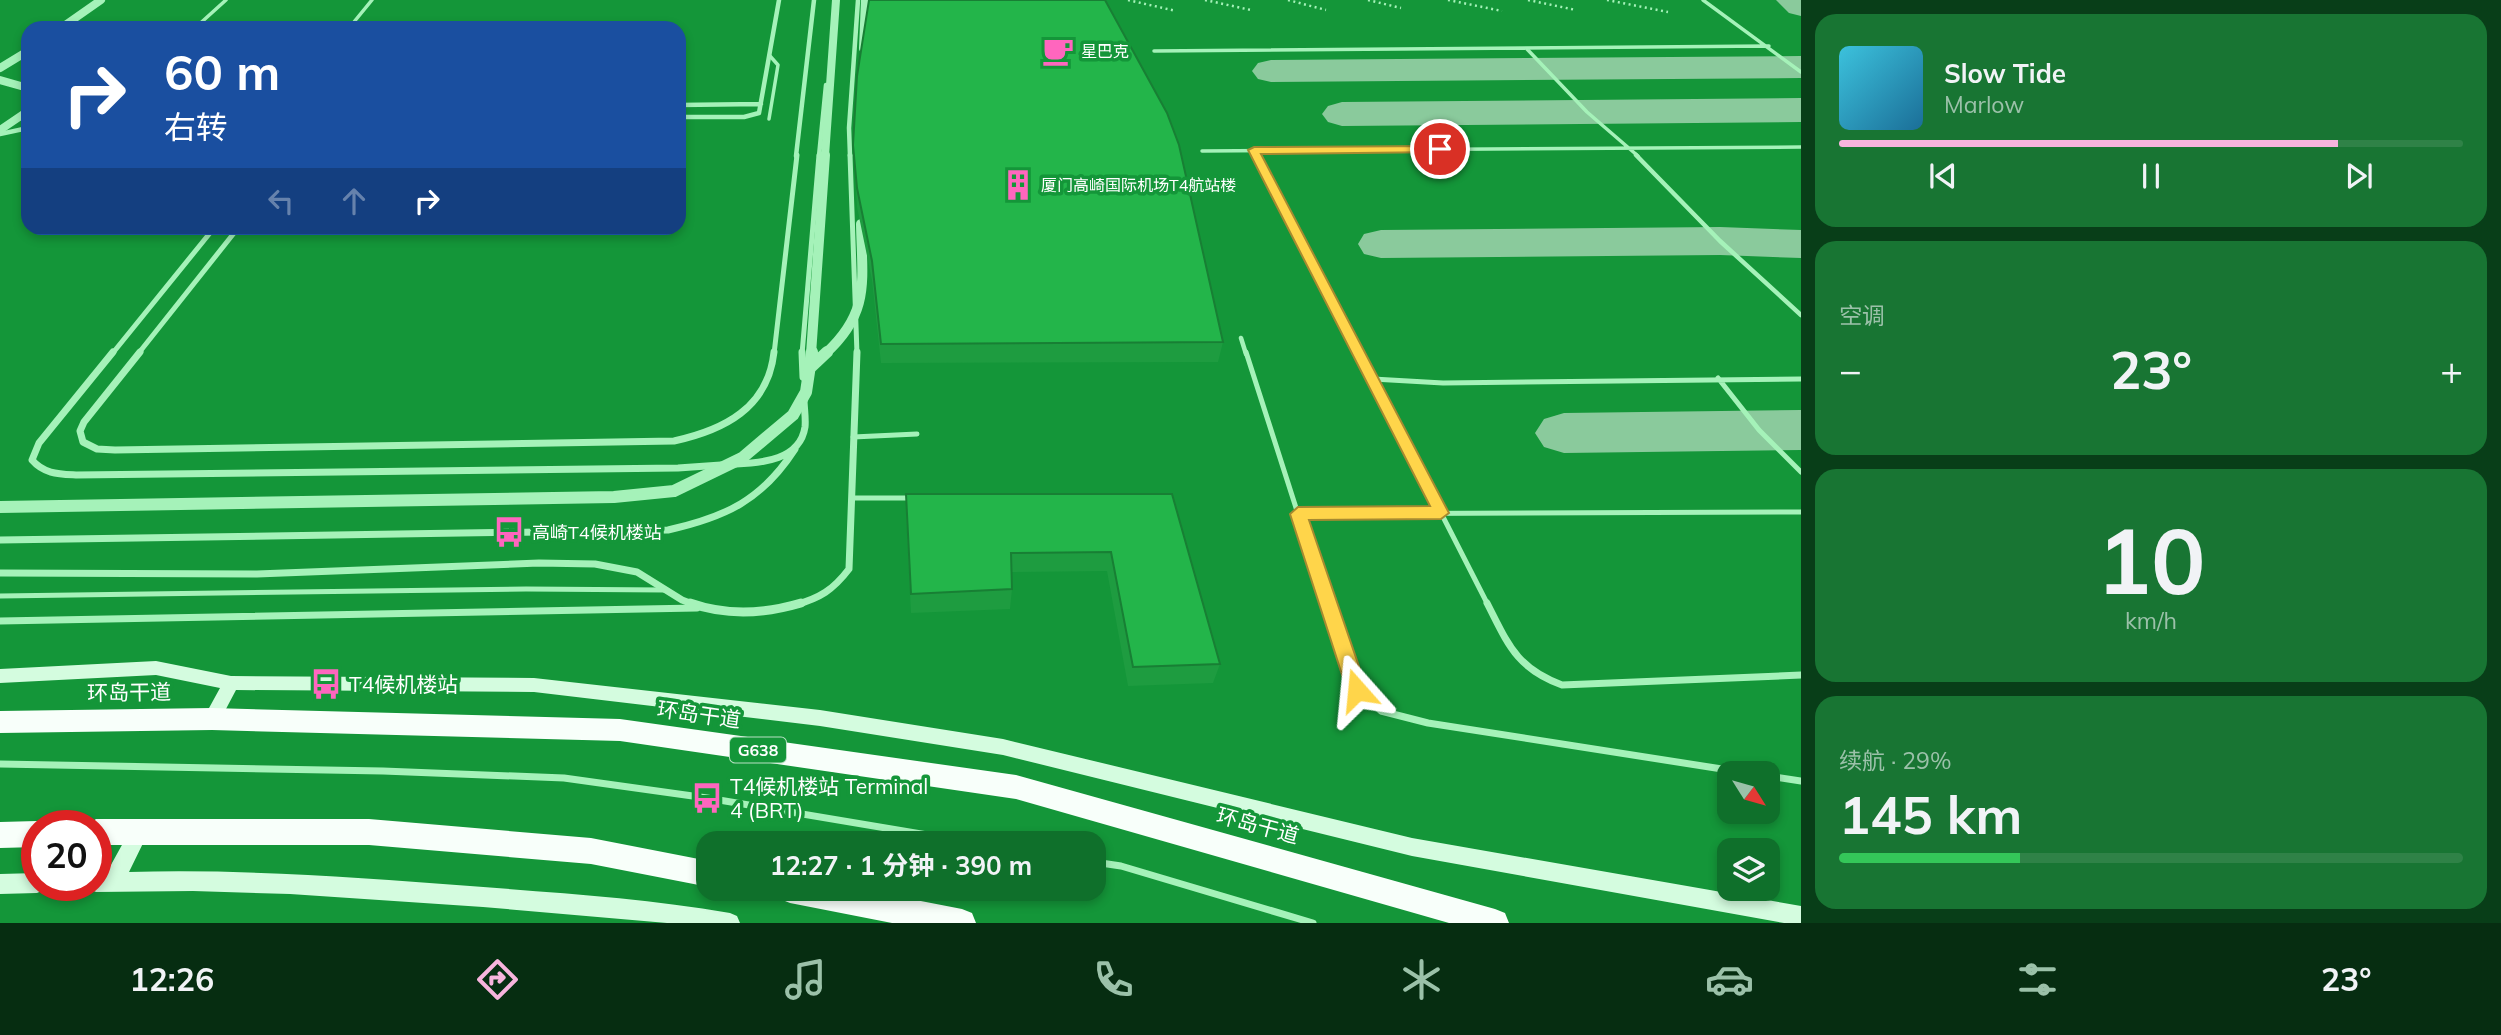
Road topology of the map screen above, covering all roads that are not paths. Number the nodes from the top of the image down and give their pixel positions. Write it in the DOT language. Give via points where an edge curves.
graph roads {
  1 [pos="101,0"];
  2 [pos="226,0"];
  3 [pos="372,0"];
  4 [pos="779,0"];
  5 [pos="814,0"];
  6 [pos="835,0"];
  7 [pos="858,0"];
  8 [pos="865,0"];
  9 [pos="1703,0"];
  10 [pos="71,21"];
  11 [pos="203,21"];
  12 [pos="355,21"];
  13 [pos="1769,46"];
  14 [pos="1526,48"];
  15 [pos="1154,51"];
  16 [pos="21,55"];
  17 [pos="770,56"];
  18 [pos="863,59"];
  19 [pos="0,68"];
  20 [pos="1801,72"];
  21 [pos="0,80"];
  22 [pos="21,86"];
  23 [pos="761,104"];
  24 [pos="686,105"];
  25 [pos="21,116"];
  26 [pos="686,117"];
  27 [pos="769,119"];
  28 [pos="21,129"];
  29 [pos="0,132"];
  30 [pos="1801,147"];
  31 [pos="1630,148"];
  32 [pos="1254,150"];
  33 [pos="1202,151"];
  34 [pos="861,224"];
  35 [pos="208,235"];
  36 [pos="232,235"];
  37 [pos="1801,315"];
  38 [pos="1241,338"];
  39 [pos="810,369"];
  40 [pos="1718,378"];
  41 [pos="1373,379"];
  42 [pos="1801,379"];
  43 [pos="918,434"];
  44 [pos="853,437"];
  45 [pos="798,444"];
  46 [pos="1801,472"];
  47 [pos="852,498"];
  48 [pos="921,498"];
  49 [pos="0,507"];
  50 [pos="1801,512"];
  51 [pos="1441,513"];
  52 [pos="1298,514"];
  53 [pos="0,540"];
  54 [pos="0,573"];
  55 [pos="668,590"];
  56 [pos="0,596"];
  57 [pos="704,608"];
  58 [pos="0,621"];
  59 [pos="1801,675"];
  60 [pos="0,676"];
  61 [pos="231,683"];
  62 [pos="212,719"];
  63 [pos="0,722"];
  64 [pos="0,764"];
  65 [pos="1717,768"];
  66 [pos="1780,778"];
  67 [pos="1801,781"];
  68 [pos="139,831"];
  69 [pos="902,831"];
  70 [pos="112,832"];
  71 [pos="21,834"];
  72 [pos="0,835"];
  73 [pos="1106,864"];
  74 [pos="112,871"];
  75 [pos="696,871"];
  76 [pos="112,881"];
  77 [pos="21,883"];
  78 [pos="0,884"];
  79 [pos="851,901"];
  80 [pos="1801,916"];
  81 [pos="730,923"];
  82 [pos="962,923"];
  83 [pos="1312,923"];
  84 [pos="1495,923"];
  1 -- 10 [label="street"];
  2 -- 11 [label="lane"];
  3 -- 12 [label="lane"];
  4 -- 17 [label="street"];
  5 -- 36 [label="street" via="772,373 761,395 741,414 697,437 674,442 115,450 83,442 80,431 84,422"];
  6 -- 39 [label="street, bridge"];
  6 -- 45 [label="street" via="802,339 805,430"];
  7 -- 44 [label="street" via="849,128 857,366"];
  8 -- 18 [label="street"];
  9 -- 13 [label="lane"];
  13 -- 14 [label="lane"];
  13 -- 20 [label="lane"];
  14 -- 15 [label="lane"];
  14 -- 31 [label="lane" via="1587,112"];
  16 -- 19 [label="street"];
  17 -- 23 [label="street"];
  17 -- 27 [label="lane" via="778,65"];
  21 -- 22 [label="street"];
  23 -- 24 [label="street"];
  23 -- 26 [label="street" via="759,113 751,116"];
  25 -- 29 [label="street"];
  28 -- 29 [label="street"];
  30 -- 31 [label="lane"];
  31 -- 32 [label="lane"];
  31 -- 37 [label="lane" via="1720,241"];
  32 -- 33 [label="lane"];
  32 -- 41 [label="lane"];
  34 -- 39 [label="street, bridge" via="856,317"];
  35 -- 45 [label="street" via="39,443 33,460 36,466 76,475 678,468 762,463 780,458"];
  38 -- 52 [label="lane"];
  39 -- 49 [label="street, bridge" via="806,392 793,415 766,440 742,458 674,491 614,497"];
  40 -- 41 [label="lane" via="1443,383"];
  40 -- 42 [label="lane"];
  40 -- 46 [label="lane" via="1759,430"];
  41 -- 51 [label="lane"];
  43 -- 44 [label="lane"];
  44 -- 47 [label="street"];
  45 -- 53 [label="street" via="774,481 759,494 697,524 668,530"];
  47 -- 48 [label="lane"];
  47 -- 57 [label="street" via="849,569 822,597 759,612"];
  50 -- 51 [label="lane"];
  51 -- 52 [label="lane"];
  51 -- 59 [label="lane" via="1511,651 1538,677 1562,685"];
  52 -- 65 [label="lane" via="1357,690 1381,711 1428,723"];
  54 -- 55 [label="street" via="257,574 595,564 637,572"];
  55 -- 56 [label="lane"];
  55 -- 57 [label="street"];
  57 -- 58 [label="lane"];
  60 -- 61 [label="main road" via="156,668"];
  61 -- 62 [label="main road"];
  61 -- 80 [label="main road" via="534,685 820,718 1003,747 1412,847"];
  62 -- 63 [label="highway, 环岛干道 / G638"];
  62 -- 84 [label="highway, 环岛干道 / G638" via="620,730 1016,787"];
  64 -- 69 [label="lane" via="564,778"];
  66 -- 67 [label="lane"];
  68 -- 70 [label="highway"];
  68 -- 74 [label="main road"];
  68 -- 75 [label="highway" via="369,832 591,851"];
  71 -- 72 [label="highway"];
  73 -- 83 [label="lane"];
  76 -- 81 [label="main road" via="335,886 674,912"];
  77 -- 78 [label="main road"];
  79 -- 82 [label="highway"];
}
